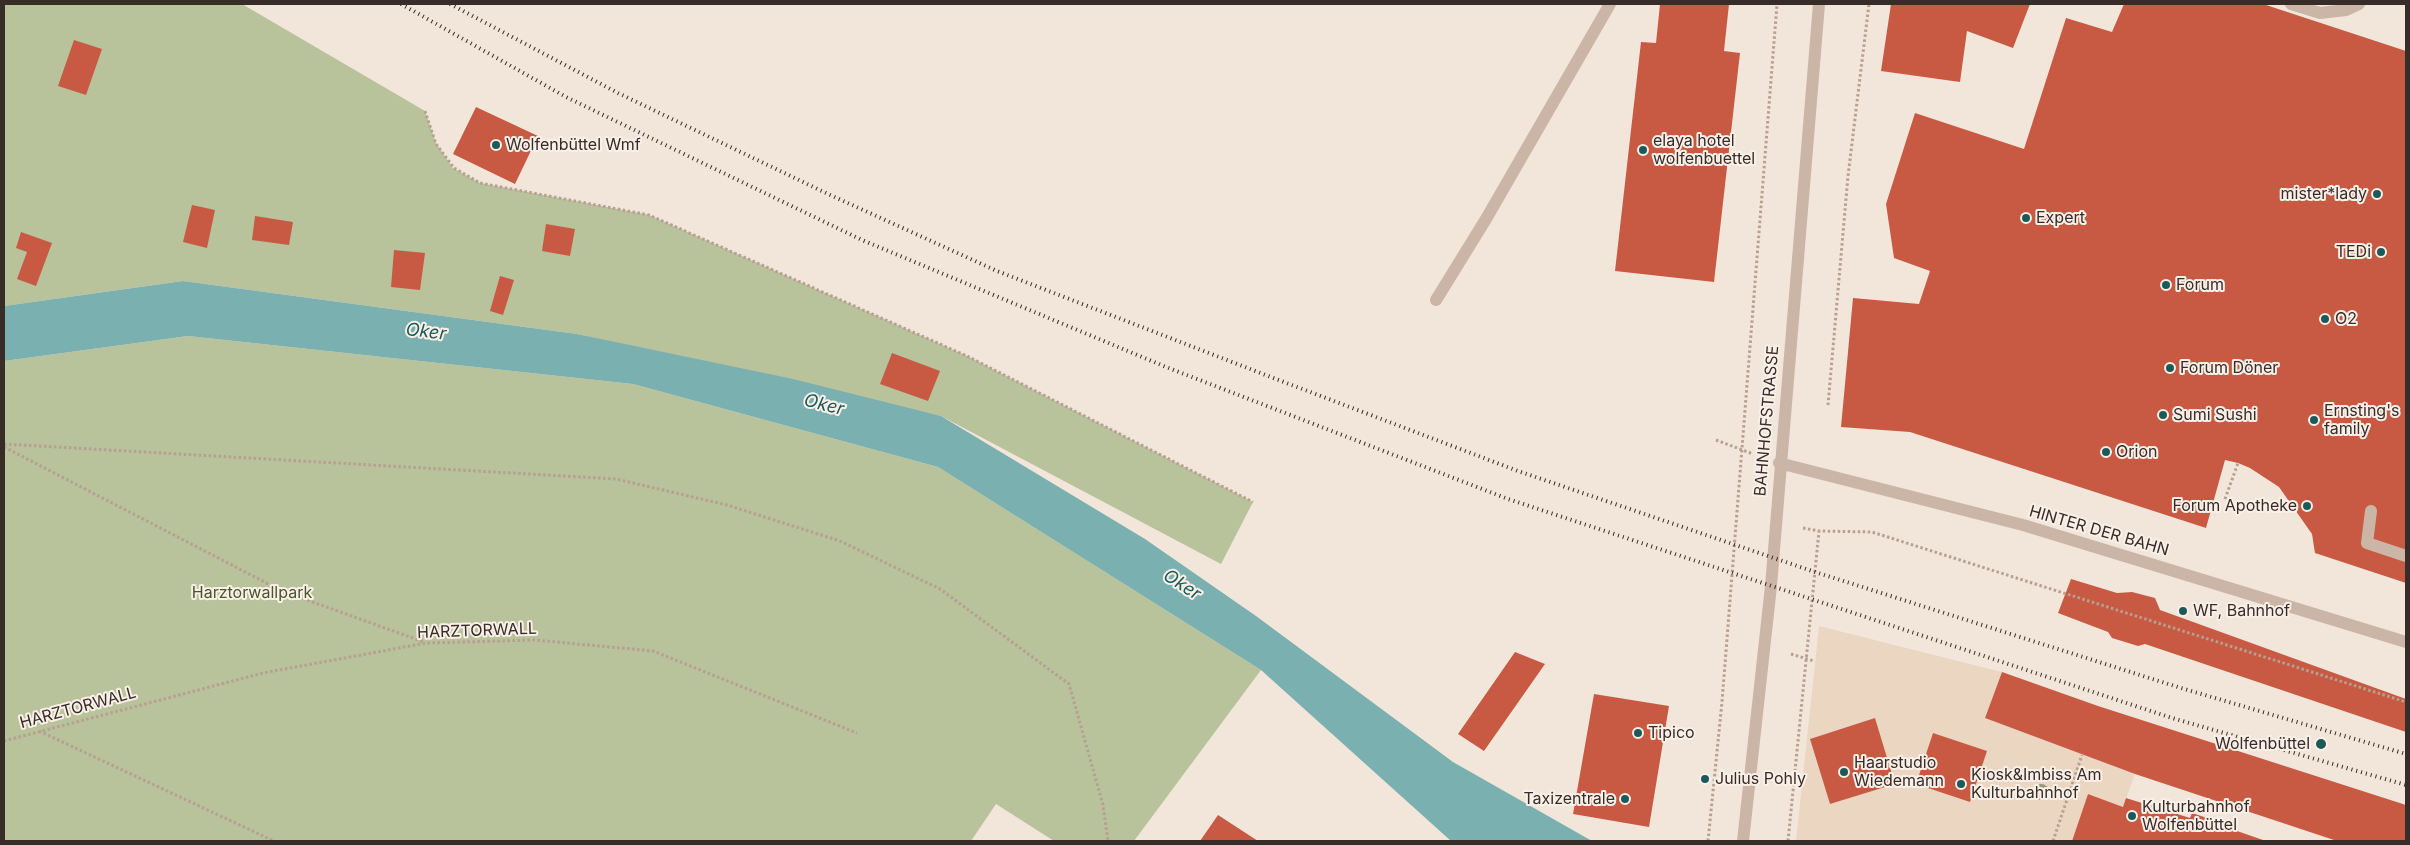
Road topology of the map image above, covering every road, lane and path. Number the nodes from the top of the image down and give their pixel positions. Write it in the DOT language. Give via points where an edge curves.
graph roads {
  1 [pos="1610,4"];
  2 [pos="1777,4"];
  3 [pos="1819,4"];
  4 [pos="1869,4"];
  5 [pos="2291,4"];
  6 [pos="2359,4"];
  7 [pos="425,111"];
  8 [pos="1436,300"];
  9 [pos="1828,405"];
  10 [pos="1716,440"];
  11 [pos="4,446"];
  12 [pos="1742,450"];
  13 [pos="1779,463"];
  14 [pos="2238,463"];
  15 [pos="2225,499"];
  16 [pos="1253,502"];
  17 [pos="2371,511"];
  18 [pos="1775,523"];
  19 [pos="1819,531"];
  20 [pos="2406,556"];
  21 [pos="426,642"];
  22 [pos="2406,642"];
  23 [pos="2406,702"];
  24 [pos="39,731"];
  25 [pos="857,733"];
  26 [pos="4,741"];
  27 [pos="2082,755"];
  28 [pos="274,841"];
  29 [pos="1108,841"];
  30 [pos="1708,841"];
  31 [pos="1743,841"];
  32 [pos="1788,841"];
  33 [pos="2053,841"];
  1 -- 8 [label="street"];
  2 -- 12 [label="path"];
  3 -- 13 [label="street, BAHNHOFSTRASSE"];
  4 -- 9 [label="path" via="1848,176"];
  5 -- 6 [label="street" via="2320,13 2346,10"];
  7 -- 16 [label="path" via="436,144 454,168 480,183 649,215 968,356"];
  10 -- 12 [label="path"];
  11 -- 21 [label="path" via="282,591"];
  11 -- 29 [label="path" via="616,479 727,506 840,541 940,589 1069,684 1103,806"];
  12 -- 13 [label="path"];
  12 -- 30 [label="path"];
  13 -- 18 [label="street, BAHNHOFSTRASSE"];
  13 -- 22 [label="street, HINTER DER BAHN" via="2023,525"];
  14 -- 15 [label="path"];
  17 -- 20 [label="street" via="2367,543"];
  18 -- 19 [label="path"];
  18 -- 31 [label="street, BAHNHOFSTRASSE"];
  19 -- 23 [label="path" via="1872,532"];
  19 -- 32 [label="path"];
  21 -- 24 [label="path, HARZTORWALL" via="263,673"];
  21 -- 25 [label="path, HARZTORWALL" via="535,640 653,651"];
  24 -- 26 [label="path, HARZTORWALL"];
  24 -- 28 [label="path"];
  27 -- 33 [label="path"];
}
